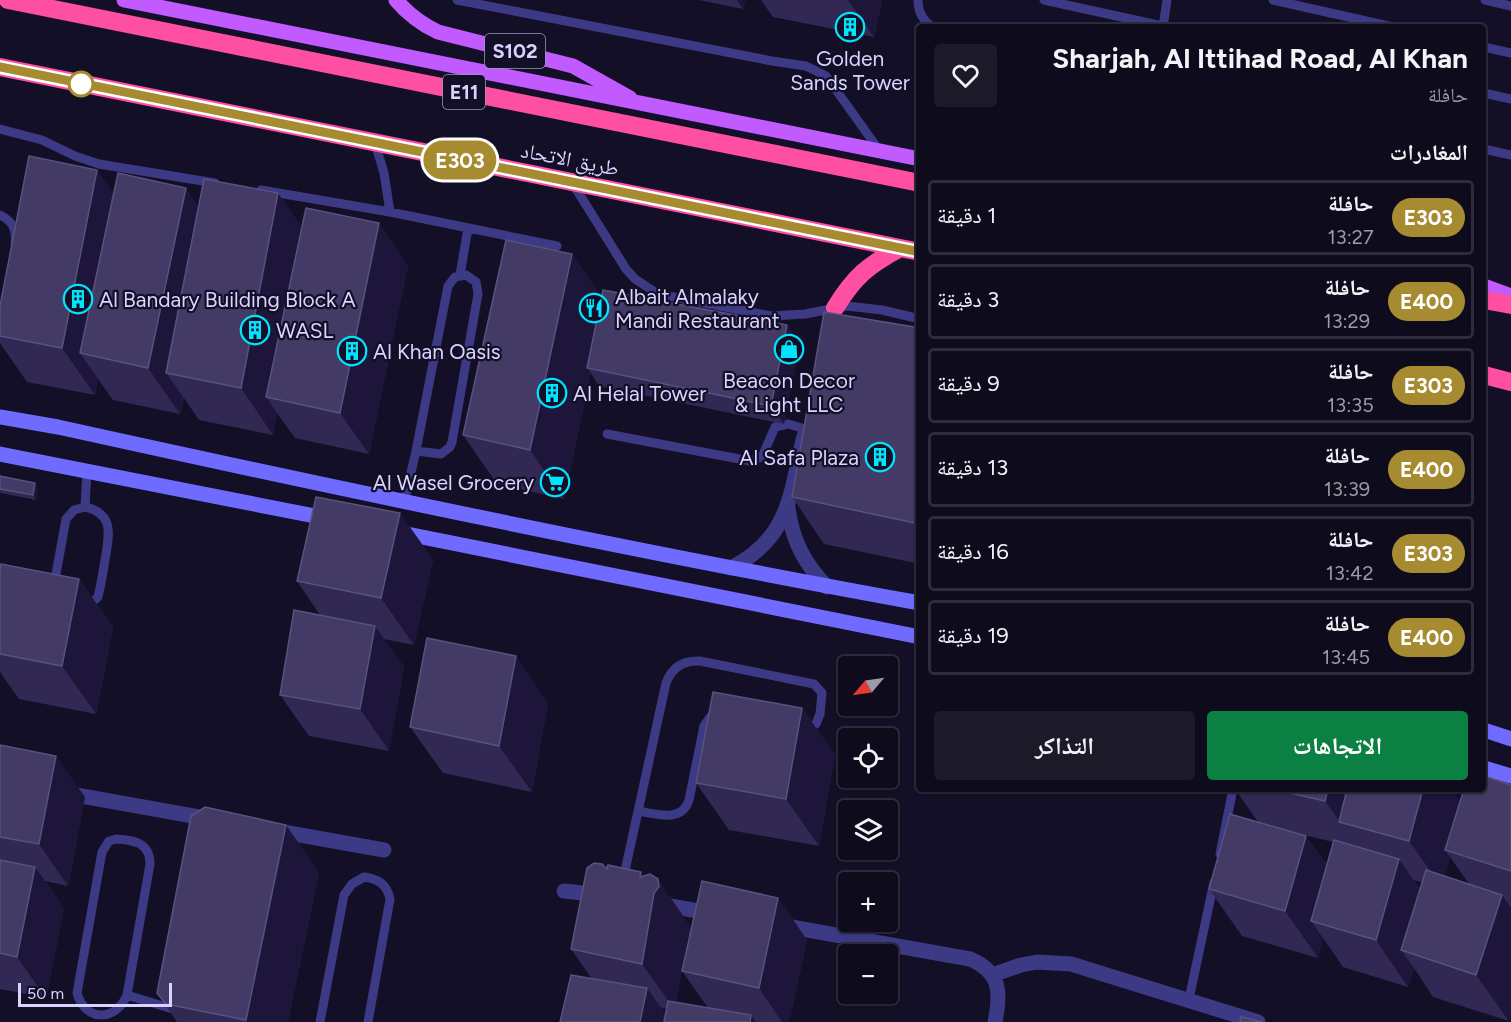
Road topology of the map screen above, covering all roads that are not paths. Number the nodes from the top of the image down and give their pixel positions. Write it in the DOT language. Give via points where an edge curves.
graph roads {
  1 [pos="8,0"];
  2 [pos="124,0"];
  3 [pos="396,0"];
  4 [pos="457,0"];
  5 [pos="918,0"];
  6 [pos="1044,0"];
  7 [pos="1167,0"];
  8 [pos="1273,0"];
  9 [pos="1485,0"];
  10 [pos="1511,6"];
  11 [pos="930,24"];
  12 [pos="1151,24"];
  13 [pos="1164,24"];
  14 [pos="1380,24"];
  15 [pos="1486,47"];
  16 [pos="1511,53"];
  17 [pos="0,67"];
  18 [pos="1486,93"];
  19 [pos="1511,99"];
  20 [pos="637,102"];
  21 [pos="0,129"];
  22 [pos="375,143"];
  23 [pos="1486,149"];
  24 [pos="879,150"];
  25 [pos="1511,155"];
  26 [pos="916,158"];
  27 [pos="572,182"];
  28 [pos="916,182"];
  29 [pos="227,185"];
  30 [pos="250,189"];
  31 [pos="390,212"];
  32 [pos="0,215"];
  33 [pos="468,228"];
  34 [pos="557,246"];
  35 [pos="900,248"];
  36 [pos="916,251"];
  37 [pos="13,254"];
  38 [pos="460,275"];
  39 [pos="1486,287"];
  40 [pos="1511,296"];
  41 [pos="1486,300"];
  42 [pos="1511,305"];
  43 [pos="831,316"];
  44 [pos="916,318"];
  45 [pos="1486,376"];
  46 [pos="1511,382"];
  47 [pos="0,417"];
  48 [pos="806,423"];
  49 [pos="608,434"];
  50 [pos="416,451"];
  51 [pos="0,454"];
  52 [pos="87,470"];
  53 [pos="404,503"];
  54 [pos="84,507"];
  55 [pos="788,507"];
  56 [pos="345,522"];
  57 [pos="380,529"];
  58 [pos="731,568"];
  59 [pos="828,587"];
  60 [pos="916,602"];
  61 [pos="916,636"];
  62 [pos="725,713"];
  63 [pos="789,726"];
  64 [pos="1486,731"];
  65 [pos="1511,739"];
  66 [pos="1486,769"];
  67 [pos="1511,776"];
  68 [pos="47,789"];
  69 [pos="1232,792"];
  70 [pos="638,811"];
  71 [pos="214,823"];
  72 [pos="257,827"];
  73 [pos="384,850"];
  74 [pos="1219,859"];
  75 [pos="1216,871"];
  76 [pos="564,891"];
  77 [pos="621,892"];
  78 [pos="643,901"];
  79 [pos="725,916"];
  80 [pos="760,922"];
  81 [pos="992,975"];
  82 [pos="127,995"];
  83 [pos="1189,999"];
  84 [pos="177,1010"];
  85 [pos="320,1022"];
  86 [pos="368,1022"];
  87 [pos="995,1022"];
  88 [pos="1258,1022"];
  1 -- 28 [label="highway, E11"];
  2 -- 20 [label="main road"];
  3 -- 20 [label="main road, S102" via="421,23 438,32 573,66"];
  4 -- 24 [label="lane" via="806,66 825,76"];
  5 -- 11 [label="lane" via="920,13"];
  6 -- 12 [label="lane"];
  7 -- 13 [label="lane"];
  8 -- 14 [label="lane"];
  9 -- 10 [label="lane"];
  15 -- 16 [label="lane"];
  17 -- 22 [label="highway, طريق الاتحاد"];
  18 -- 19 [label="lane"];
  20 -- 24 [label="main road"];
  21 -- 29 [label="lane" via="42,140 99,164"];
  22 -- 27 [label="highway, طريق الاتحاد"];
  22 -- 31 [label="lane"];
  23 -- 25 [label="lane"];
  24 -- 26 [label="main road"];
  27 -- 35 [label="highway, طريق الاتحاد"];
  27 -- 43 [label="lane" via="626,269 658,294 771,315"];
  30 -- 31 [label="lane"];
  31 -- 33 [label="lane"];
  32 -- 37 [label="lane" via="15,230"];
  33 -- 34 [label="lane"];
  33 -- 38 [label="lane"];
  35 -- 36 [label="highway, طريق الاتحاد"];
  35 -- 43 [label="highway" via="849,284"];
  38 -- 50 [label="lane" via="448,286"];
  38 -- 50 [label="lane" via="476,282 478,294 452,442 441,454"];
  39 -- 40 [label="main road"];
  41 -- 42 [label="highway"];
  43 -- 44 [label="lane" via="847,306"];
  45 -- 46 [label="highway"];
  47 -- 53 [label="main road"];
  48 -- 49 [label="lane" via="775,427 762,457 750,461"];
  48 -- 55 [label="street"];
  50 -- 53 [label="lane"];
  51 -- 52 [label="main road"];
  52 -- 54 [label="lane"];
  52 -- 56 [label="main road"];
  53 -- 58 [label="main road"];
  54 -- 54 [label="lane" via="74,510 66,519 54,585 63,601 83,605 98,597 109,536 100,513"];
  55 -- 58 [label="street" via="771,538 746,561"];
  55 -- 59 [label="street" via="790,527 804,560"];
  57 -- 61 [label="main road"];
  58 -- 59 [label="main road"];
  59 -- 60 [label="main road"];
  62 -- 70 [label="lane" via="714,714 706,721 684,811 668,816"];
  63 -- 70 [label="lane" via="806,729 819,719 823,698 817,686 700,661 678,665 666,683"];
  64 -- 65 [label="main road"];
  66 -- 67 [label="main road"];
  68 -- 71 [label="street"];
  69 -- 74 [label="lane"];
  70 -- 77 [label="lane"];
  72 -- 73 [label="street"];
  75 -- 83 [label="lane"];
  76 -- 77 [label="street"];
  78 -- 79 [label="street"];
  80 -- 81 [label="street" via="970,959"];
  81 -- 83 [label="street" via="1021,965 1071,964"];
  81 -- 87 [label="street" via="999,996"];
  82 -- 82 [label="lane" via="150,858 137,841 116,839 102,852 77,993 85,1009 101,1016 118,1010"];
  82 -- 84 [label="lane"];
  83 -- 88 [label="street"];
  85 -- 86 [label="lane" via="344,896 352,884 364,877 382,883 390,899"];
}
